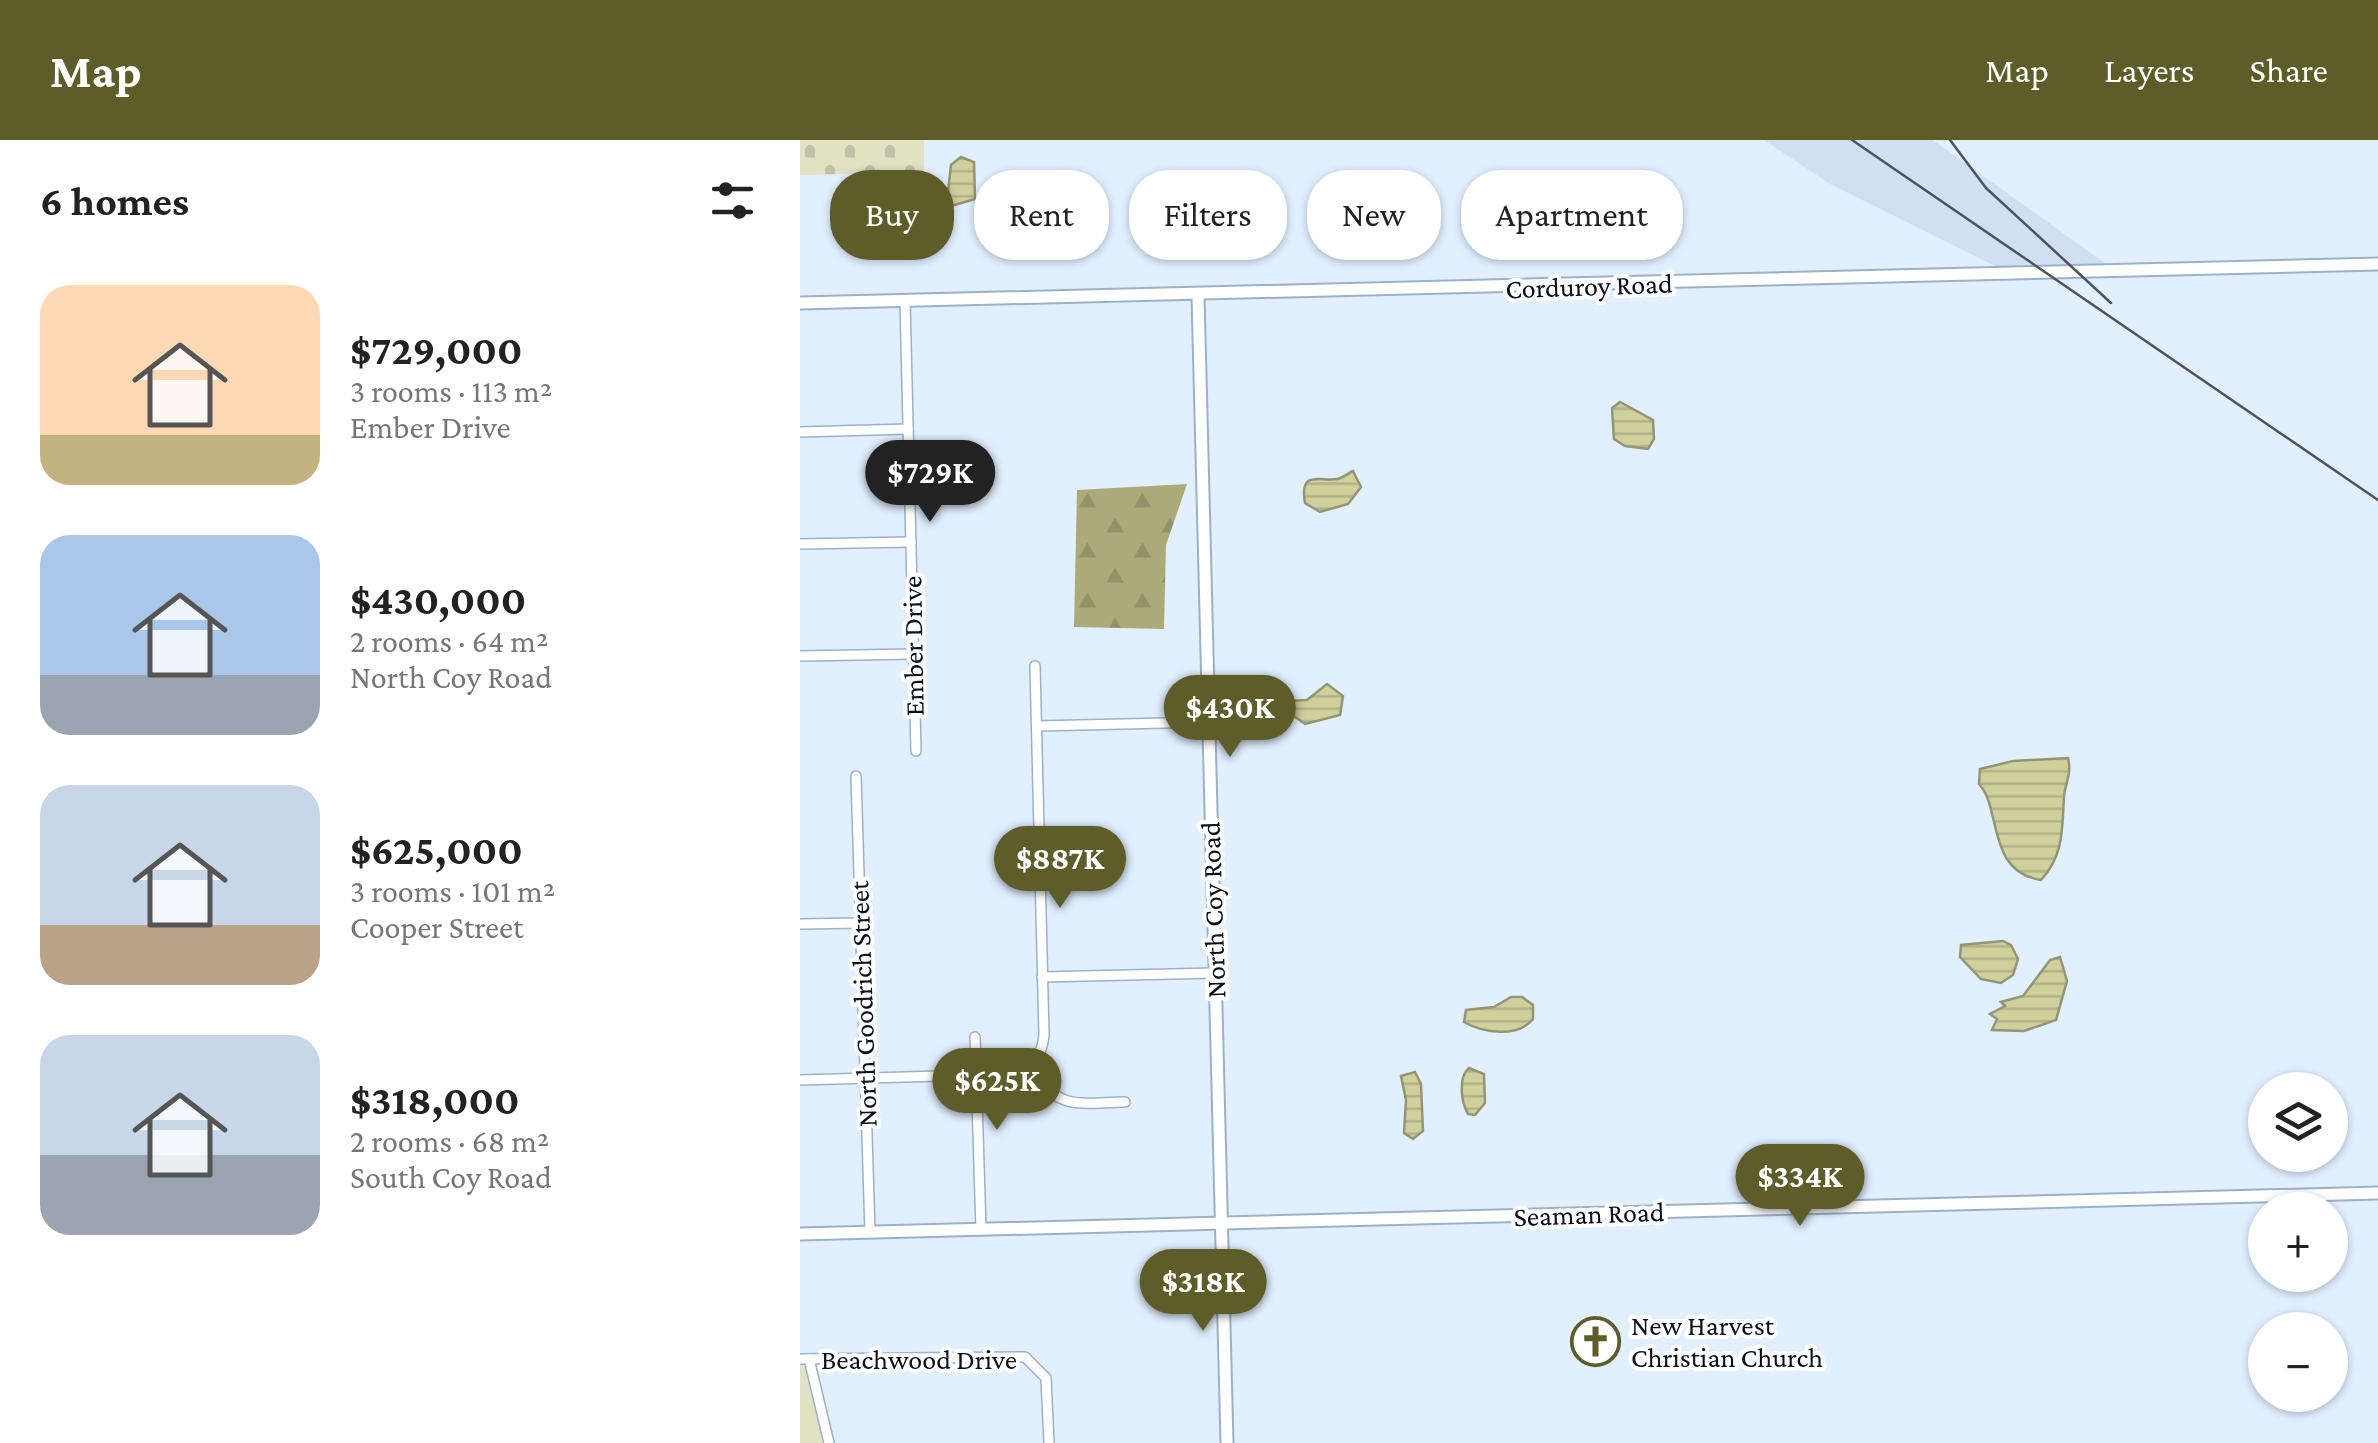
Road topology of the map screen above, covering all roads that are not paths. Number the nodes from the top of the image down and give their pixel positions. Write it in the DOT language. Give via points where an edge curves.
graph roads {
  1 [pos="2378,264"];
  2 [pos="1198,296"];
  3 [pos="905,301"];
  4 [pos="800,303"];
  5 [pos="908,430"];
  6 [pos="800,432"];
  7 [pos="911,542"];
  8 [pos="800,544"];
  9 [pos="914,654"];
  10 [pos="800,656"];
  11 [pos="1035,666"];
  12 [pos="1208,722"];
  13 [pos="1036,726"];
  14 [pos="916,751"];
  15 [pos="856,776"];
  16 [pos="1118,850"];
  17 [pos="1040,852"];
  18 [pos="861,923"];
  19 [pos="800,924"];
  20 [pos="1215,973"];
  21 [pos="1042,977"];
  22 [pos="975,1038"];
  23 [pos="1028,1068"];
  24 [pos="976,1075"];
  25 [pos="866,1078"];
  26 [pos="800,1080"];
  27 [pos="1125,1102"];
  28 [pos="2378,1194"];
  29 [pos="1221,1224"];
  30 [pos="981,1229"];
  31 [pos="870,1232"];
  32 [pos="800,1234"];
  33 [pos="804,1359"];
  34 [pos="828,1443"];
  35 [pos="1050,1443"];
  36 [pos="1227,1443"];
  1 -- 2 [label="street, Corduroy Road"];
  2 -- 3 [label="street, Corduroy Road"];
  2 -- 12 [label="street, North Coy Road"];
  3 -- 4 [label="street, Corduroy Road"];
  3 -- 5 [label="street, Ember Drive"];
  5 -- 6 [label="street"];
  5 -- 7 [label="street, Ember Drive"];
  7 -- 8 [label="street"];
  7 -- 9 [label="street, Ember Drive"];
  9 -- 10 [label="street"];
  9 -- 14 [label="street, Ember Drive"];
  11 -- 13 [label="street"];
  12 -- 13 [label="street"];
  12 -- 20 [label="street, North Coy Road"];
  13 -- 17 [label="street"];
  15 -- 18 [label="street, North Goodrich Street"];
  16 -- 17 [label="street"];
  17 -- 21 [label="street"];
  18 -- 19 [label="street"];
  18 -- 25 [label="street, North Goodrich Street"];
  20 -- 21 [label="street"];
  20 -- 29 [label="street, North Coy Road"];
  21 -- 23 [label="street" via="1043,1045"];
  22 -- 24 [label="street"];
  23 -- 24 [label="street"];
  23 -- 27 [label="street" via="1060,1101"];
  24 -- 25 [label="street"];
  24 -- 30 [label="street"];
  25 -- 26 [label="street"];
  25 -- 31 [label="street, North Goodrich Street"];
  28 -- 29 [label="street, Seaman Road"];
  29 -- 30 [label="street, Seaman Road"];
  29 -- 36 [label="street, North Coy Road"];
  30 -- 31 [label="street, Seaman Road"];
  31 -- 32 [label="street, Seaman Road"];
  33 -- 34 [label="street"];
  33 -- 35 [label="street, Beachwood Drive" via="1013,1354 1037,1364 1048,1388"];
}
